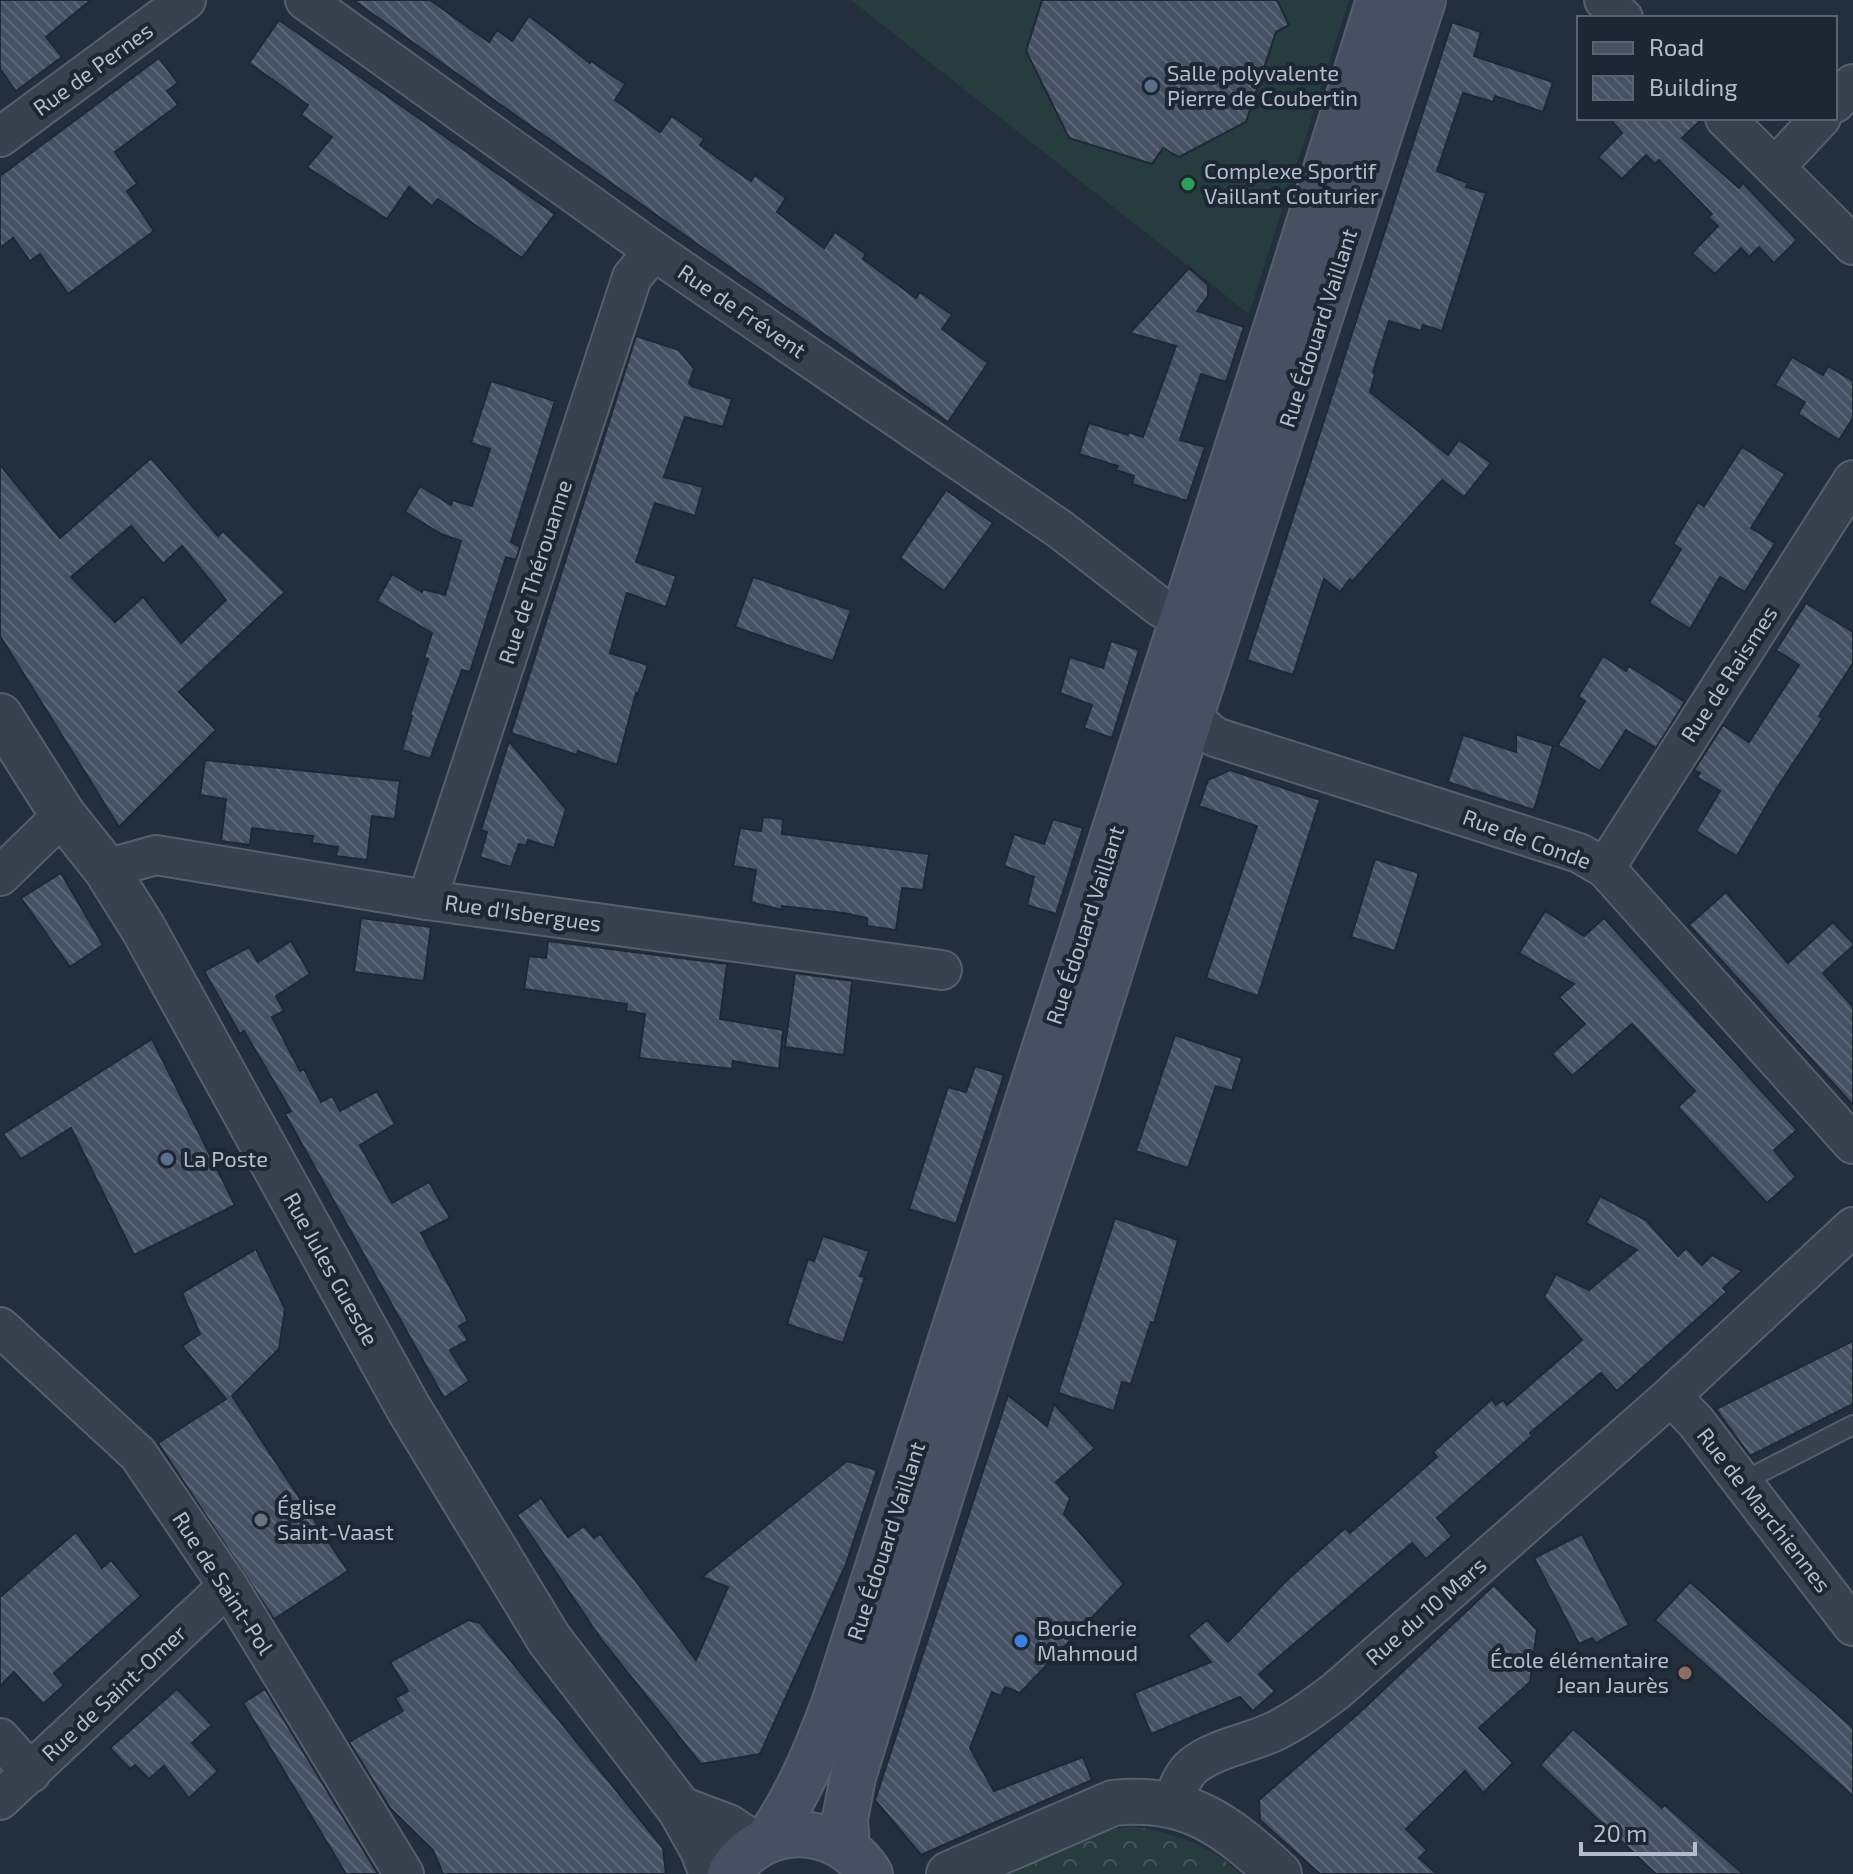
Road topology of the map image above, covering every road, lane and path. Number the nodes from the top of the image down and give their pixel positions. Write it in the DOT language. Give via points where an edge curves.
graph roads {
  1 [pos="186,0"];
  2 [pos="305,0"];
  3 [pos="1379,0"];
  4 [pos="1423,0"];
  5 [pos="1604,0"];
  6 [pos="1621,16"];
  7 [pos="1853,84"];
  8 [pos="1837,101"];
  9 [pos="1727,120"];
  10 [pos="1819,120"];
  11 [pos="0,137"];
  12 [pos="1775,167"];
  13 [pos="1853,245"];
  14 [pos="654,251"];
  15 [pos="1853,480"];
  16 [pos="1230,535"];
  17 [pos="1182,618"];
  18 [pos="0,716"];
  19 [pos="1190,722"];
  20 [pos="1152,775"];
  21 [pos="63,815"];
  22 [pos="1605,868"];
  23 [pos="106,869"];
  24 [pos="0,876"];
  25 [pos="427,900"];
  26 [pos="942,970"];
  27 [pos="1853,1144"];
  28 [pos="1018,1197"];
  29 [pos="1853,1227"];
  30 [pos="0,1327"];
  31 [pos="1671,1396"];
  32 [pos="1853,1425"];
  33 [pos="931,1465"];
  34 [pos="1742,1482"];
  35 [pos="903,1550"];
  36 [pos="228,1586"];
  37 [pos="1853,1626"];
  38 [pos="847,1663"];
  39 [pos="0,1738"];
  40 [pos="31,1773"];
  41 [pos="0,1800"];
  42 [pos="1172,1804"];
  43 [pos="680,1809"];
  44 [pos="751,1853"];
  45 [pos="858,1861"];
  46 [pos="404,1874"];
  47 [pos="712,1874"];
  48 [pos="949,1874"];
  49 [pos="1279,1874"];
  1 -- 11 [label="street, Rue de Pernes"];
  2 -- 14 [label="street, Rue de Frévent"];
  3 -- 17 [label="main road, Rue Édouard Vaillant"];
  4 -- 19 [label="main road, Rue Édouard Vaillant"];
  5 -- 6 [label="street"];
  7 -- 8 [label="street"];
  9 -- 12 [label="street"];
  10 -- 12 [label="street"];
  12 -- 13 [label="street"];
  14 -- 17 [label="street, Rue de Frévent"];
  14 -- 25 [label="street, Rue de Thérouanne" via="632,277"];
  15 -- 22 [label="street, Rue de Raismes"];
  16 -- 20 [label="lane"];
  17 -- 38 [label="main road, Rue Édouard Vaillant"];
  18 -- 21 [label="street, Rue Jules Guesde"];
  19 -- 22 [label="street, Rue de Conde" via="1215,737 1579,853"];
  19 -- 45 [label="main road, Rue Édouard Vaillant" via="857,1764 845,1819"];
  21 -- 23 [label="street, Rue Jules Guesde"];
  21 -- 24 [label="street"];
  22 -- 27 [label="street, Rue de Conde"];
  23 -- 25 [label="street, Rue d'Isbergues" via="156,855"];
  23 -- 43 [label="street, Rue Jules Guesde" via="409,1409 524,1599"];
  25 -- 26 [label="street, Rue d'Isbergues"];
  28 -- 33 [label="lane"];
  29 -- 31 [label="street, Rue du 10 Mars"];
  30 -- 36 [label="street, Rue de Saint-Pol" via="138,1454"];
  31 -- 34 [label="street, Rue de Marchiennes"];
  31 -- 42 [label="street, Rue du 10 Mars" via="1336,1691 1272,1733 1192,1766"];
  32 -- 34 [label="lane"];
  34 -- 37 [label="street, Rue de Marchiennes"];
  35 -- 38 [label="lane" via="874,1633"];
  36 -- 40 [label="street, Rue de Saint-Omer"];
  36 -- 46 [label="street, Rue de Saint-Pol"];
  38 -- 44 [label="main road, Rue Édouard Vaillant" via="816,1754 789,1808"];
  39 -- 40 [label="street"];
  40 -- 41 [label="street, Rue de Saint-Omer"];
  42 -- 48 [label="street" via="1113,1803"];
  42 -- 49 [label="street" via="1218,1824"];
  43 -- 44 [label="street" via="728,1827"];
  43 -- 47 [label="street, Rue Jules Guesde"];
  44 -- 45 [label="main road" via="795,1833 822,1836"];
}
